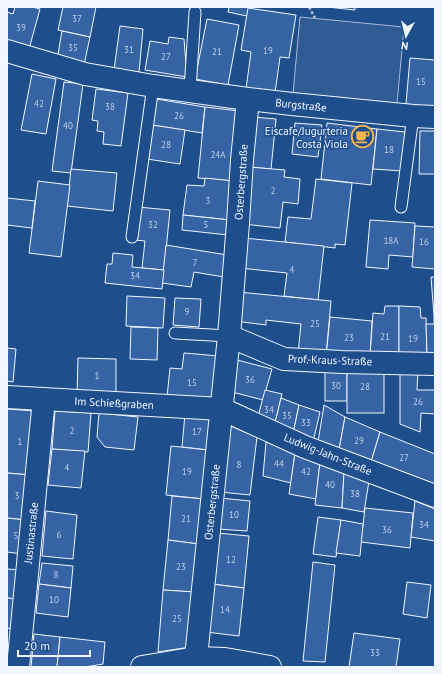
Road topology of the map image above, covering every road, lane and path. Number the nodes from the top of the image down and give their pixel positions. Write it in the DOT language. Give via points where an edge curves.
graph roads {
  1 [pos="309,7"];
  2 [pos="195,12"];
  3 [pos="315,18"];
  4 [pos="7,51"];
  5 [pos="153,86"];
  6 [pos="190,90"];
  7 [pos="248,99"];
  8 [pos="413,116"];
  9 [pos="435,117"];
  10 [pos="401,207"];
  11 [pos="132,237"];
  12 [pos="175,333"];
  13 [pos="229,336"];
  14 [pos="435,364"];
  15 [pos="7,397"];
  16 [pos="44,399"];
  17 [pos="222,409"];
  18 [pos="435,496"];
  19 [pos="196,662"];
  20 [pos="18,667"];
  21 [pos="142,667"];
  22 [pos="270,667"];
  1 -- 3 [label="path"];
  2 -- 6 [label="lane"];
  4 -- 5 [label="street, Burgstraße" via="85,74"];
  5 -- 6 [label="street, Burgstraße"];
  5 -- 11 [label="lane"];
  6 -- 7 [label="street, Burgstraße"];
  7 -- 8 [label="street, Burgstraße"];
  7 -- 13 [label="street, Osterbergstraße"];
  8 -- 9 [label="street, Burgstraße"];
  8 -- 10 [label="lane"];
  12 -- 13 [label="lane"];
  13 -- 14 [label="street, Prof.-Kraus-Straße" via="284,359"];
  13 -- 17 [label="street, Osterbergstraße"];
  15 -- 16 [label="street, Im Schießgraben"];
  16 -- 17 [label="street, Im Schießgraben"];
  16 -- 20 [label="street, Justinastraße"];
  17 -- 18 [label="street, Ludwig-Jahn-Straße" via="305,447"];
  17 -- 19 [label="street, Osterbergstraße"];
  19 -- 21 [label="street"];
  19 -- 22 [label="street" via="225,659"];
}
